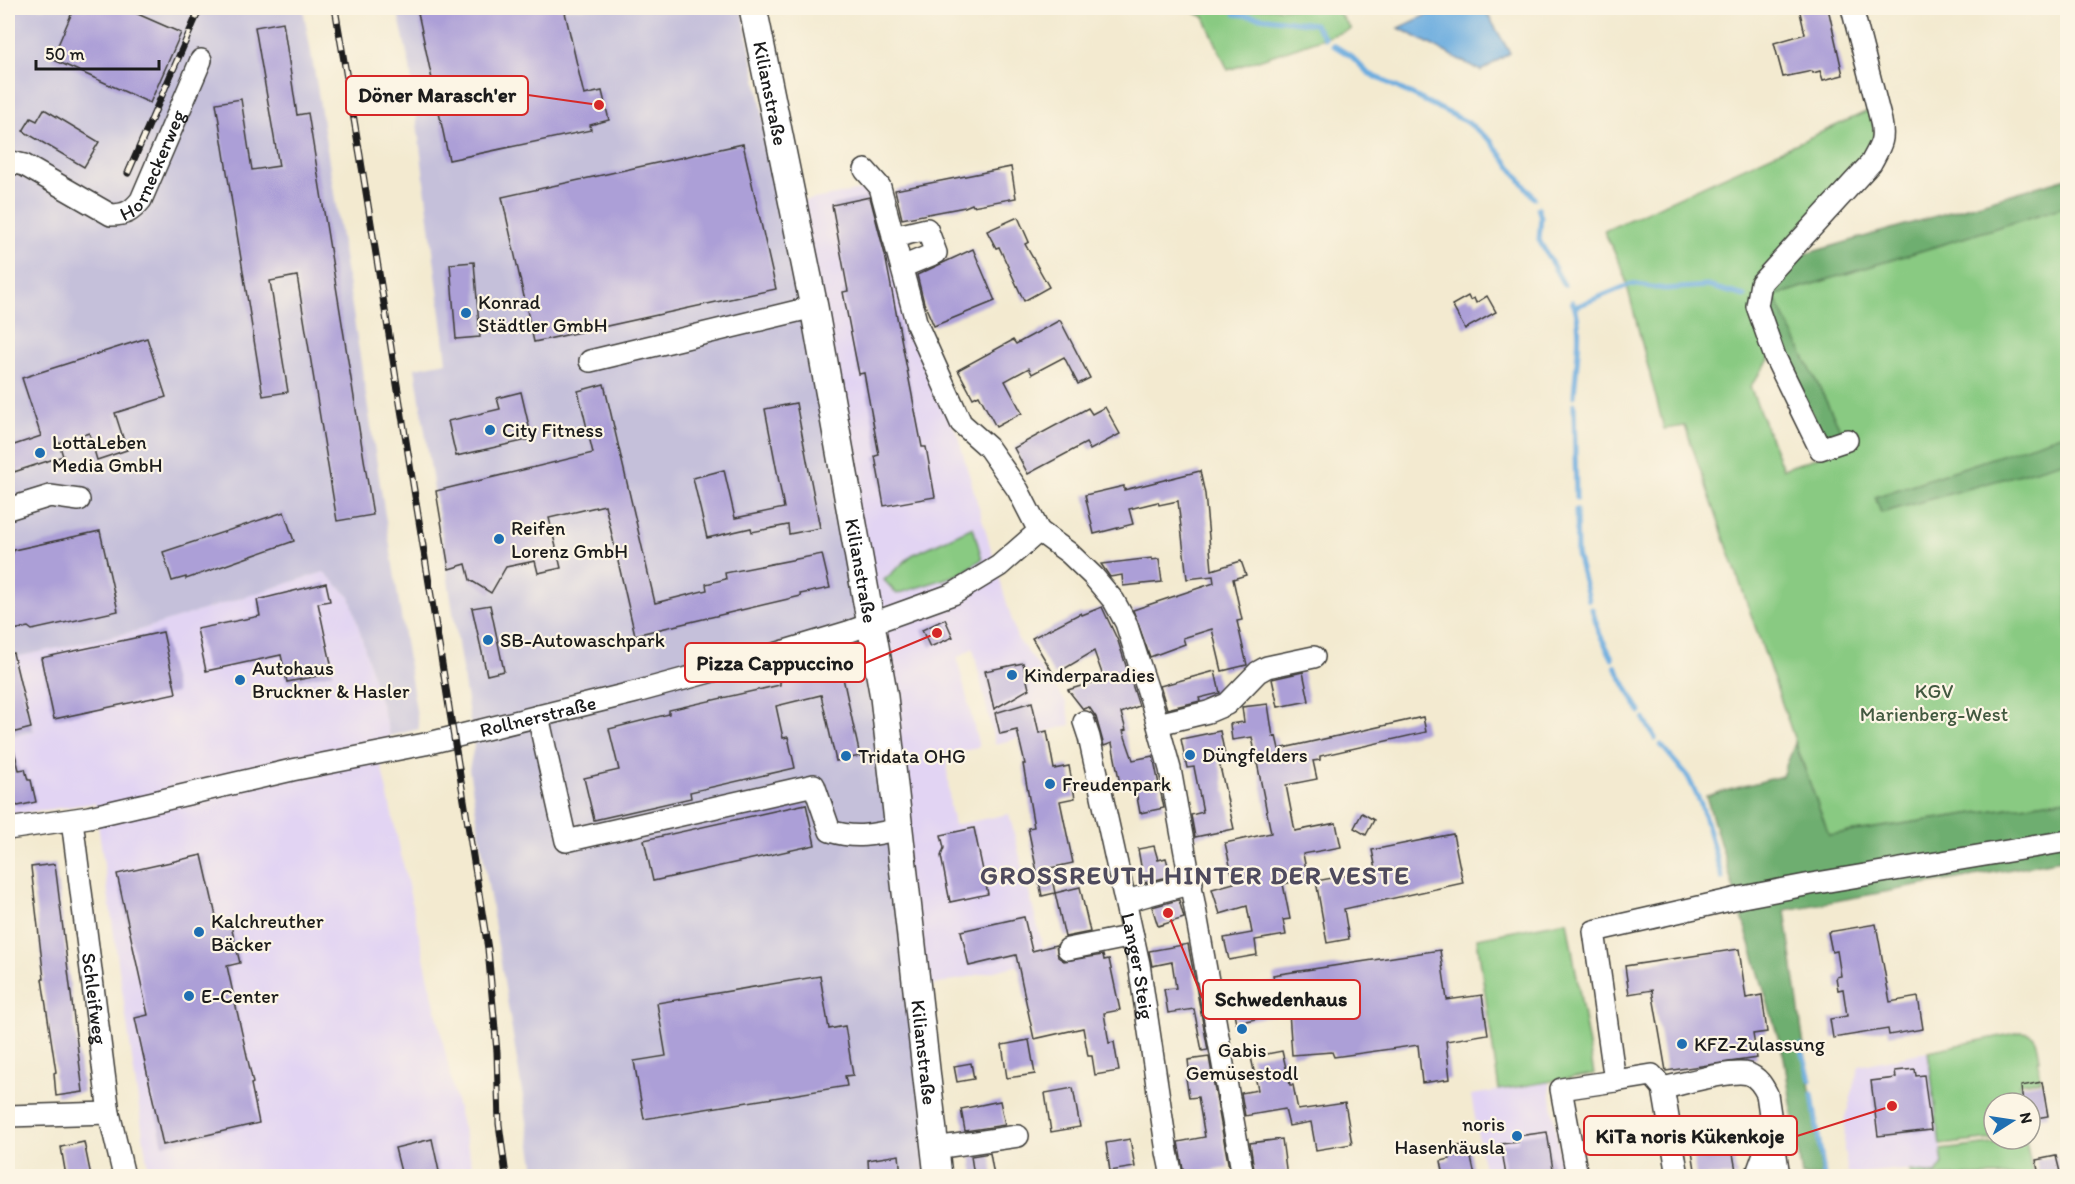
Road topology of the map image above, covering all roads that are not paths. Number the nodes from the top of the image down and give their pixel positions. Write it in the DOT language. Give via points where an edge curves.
graph roads {
  1 [pos="753,8"];
  2 [pos="1852,8"];
  3 [pos="201,60"];
  4 [pos="8,164"];
  5 [pos="865,170"];
  6 [pos="894,237"];
  7 [pos="902,267"];
  8 [pos="814,307"];
  9 [pos="590,361"];
  10 [pos="1846,440"];
  11 [pos="79,500"];
  12 [pos="8,509"];
  13 [pos="1039,531"];
  14 [pos="872,624"];
  15 [pos="1314,657"];
  16 [pos="538,717"];
  17 [pos="1084,722"];
  18 [pos="1158,724"];
  19 [pos="72,820"];
  20 [pos="8,829"];
  21 [pos="899,829"];
  22 [pos="2067,841"];
  23 [pos="1192,884"];
  24 [pos="1126,901"];
  25 [pos="1133,936"];
  26 [pos="1068,949"];
  27 [pos="1615,1081"];
  28 [pos="1663,1088"];
  29 [pos="109,1113"];
  30 [pos="8,1116"];
  31 [pos="1772,1131"];
  32 [pos="1018,1136"];
  33 [pos="936,1148"];
  34 [pos="124,1176"];
  35 [pos="938,1176"];
  36 [pos="1172,1176"];
  37 [pos="1244,1176"];
  38 [pos="1577,1176"];
  39 [pos="1678,1176"];
  40 [pos="1756,1176"];
  41 [pos="1779,1176"];
  1 -- 8 [label="main road, Kilianstraße"];
  2 -- 10 [label="street" via="1884,135 1882,143 1871,163 1761,283 1757,306 1775,357 1820,449"];
  3 -- 4 [label="street, Horneckerweg" via="141,200 131,211 111,215 24,165"];
  5 -- 6 [label="street" via="880,187"];
  6 -- 7 [label="street"];
  6 -- 7 [label="street" via="927,229 936,253"];
  7 -- 13 [label="street" via="917,325 961,423 988,447 1018,490"];
  8 -- 9 [label="street"];
  8 -- 14 [label="main road, Kilianstraße"];
  11 -- 12 [label="street" via="50,496"];
  13 -- 14 [label="street, Rollnerstraße" via="999,566 953,594"];
  13 -- 18 [label="street" via="1094,576 1114,601 1126,623"];
  14 -- 16 [label="street, Rollnerstraße"];
  14 -- 21 [label="main road, Kilianstraße"];
  15 -- 18 [label="street" via="1267,667 1227,704"];
  16 -- 19 [label="street, Rollnerstraße"];
  16 -- 21 [label="street" via="566,841 814,785 830,831 848,837"];
  17 -- 24 [label="street, Langer Steig"];
  18 -- 23 [label="street"];
  19 -- 20 [label="street, Rollnerstraße"];
  19 -- 29 [label="street, Schleifweg"];
  21 -- 33 [label="main road, Kilianstraße"];
  22 -- 27 [label="street" via="1811,884 1594,931"];
  23 -- 24 [label="street"];
  23 -- 37 [label="street"];
  24 -- 25 [label="street, Langer Steig"];
  25 -- 26 [label="street"];
  25 -- 36 [label="street, Langer Steig"];
  27 -- 28 [label="street" via="1652,1075"];
  27 -- 38 [label="street" via="1561,1089"];
  28 -- 31 [label="street" via="1731,1074 1750,1075 1767,1094"];
  28 -- 39 [label="street"];
  29 -- 30 [label="street"];
  29 -- 34 [label="street, Schleifweg"];
  31 -- 40 [label="street"];
  31 -- 41 [label="street"];
  32 -- 33 [label="street"];
  33 -- 35 [label="main road, Kilianstraße"];
}
